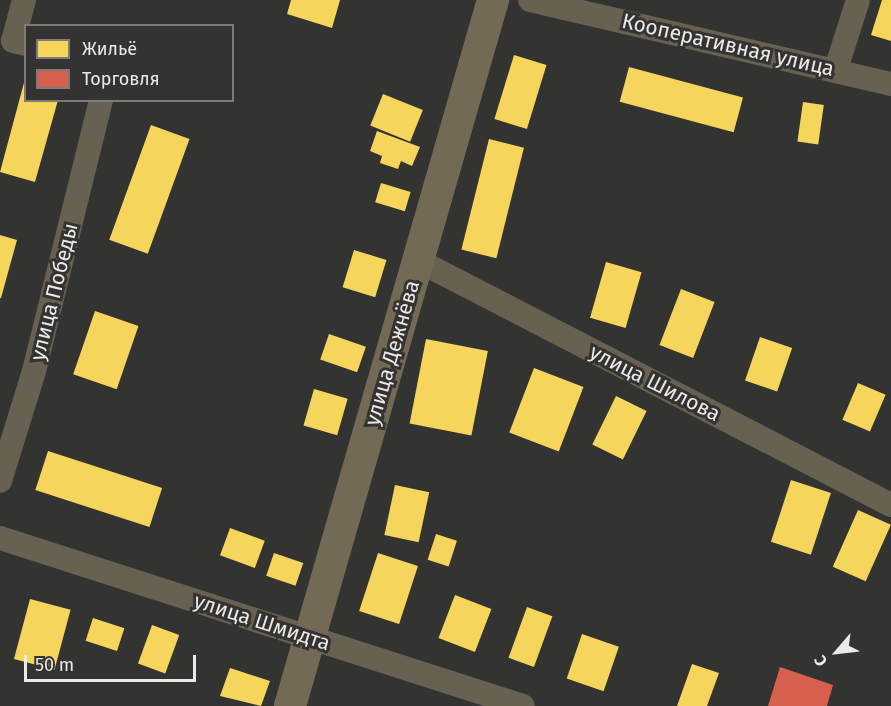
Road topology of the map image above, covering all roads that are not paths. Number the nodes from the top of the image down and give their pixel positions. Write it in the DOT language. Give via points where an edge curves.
graph roads {
  1 [pos="24,0"];
  2 [pos="493,0"];
  3 [pos="530,0"];
  4 [pos="858,0"];
  5 [pos="24,44"];
  6 [pos="836,69"];
  7 [pos="891,84"];
  8 [pos="101,102"];
  9 [pos="418,261"];
  10 [pos="0,481"];
  11 [pos="891,505"];
  12 [pos="0,538"];
  13 [pos="311,638"];
  14 [pos="290,706"];
  15 [pos="523,706"];
  1 -- 5 [label="street" via="14,41"];
  2 -- 9 [label="main road, улица Дежнёва"];
  3 -- 6 [label="street, Кооперативная улица"];
  4 -- 6 [label="street"];
  6 -- 7 [label="street, Кооперативная улица"];
  8 -- 10 [label="street, улица Победы" via="34,371"];
  9 -- 11 [label="street, улица Шилова"];
  9 -- 13 [label="main road, улица Дежнёва"];
  12 -- 13 [label="street, улица Шмидта"];
  13 -- 14 [label="main road, улица Дежнёва"];
  13 -- 15 [label="street, улица Шмидта"];
}
